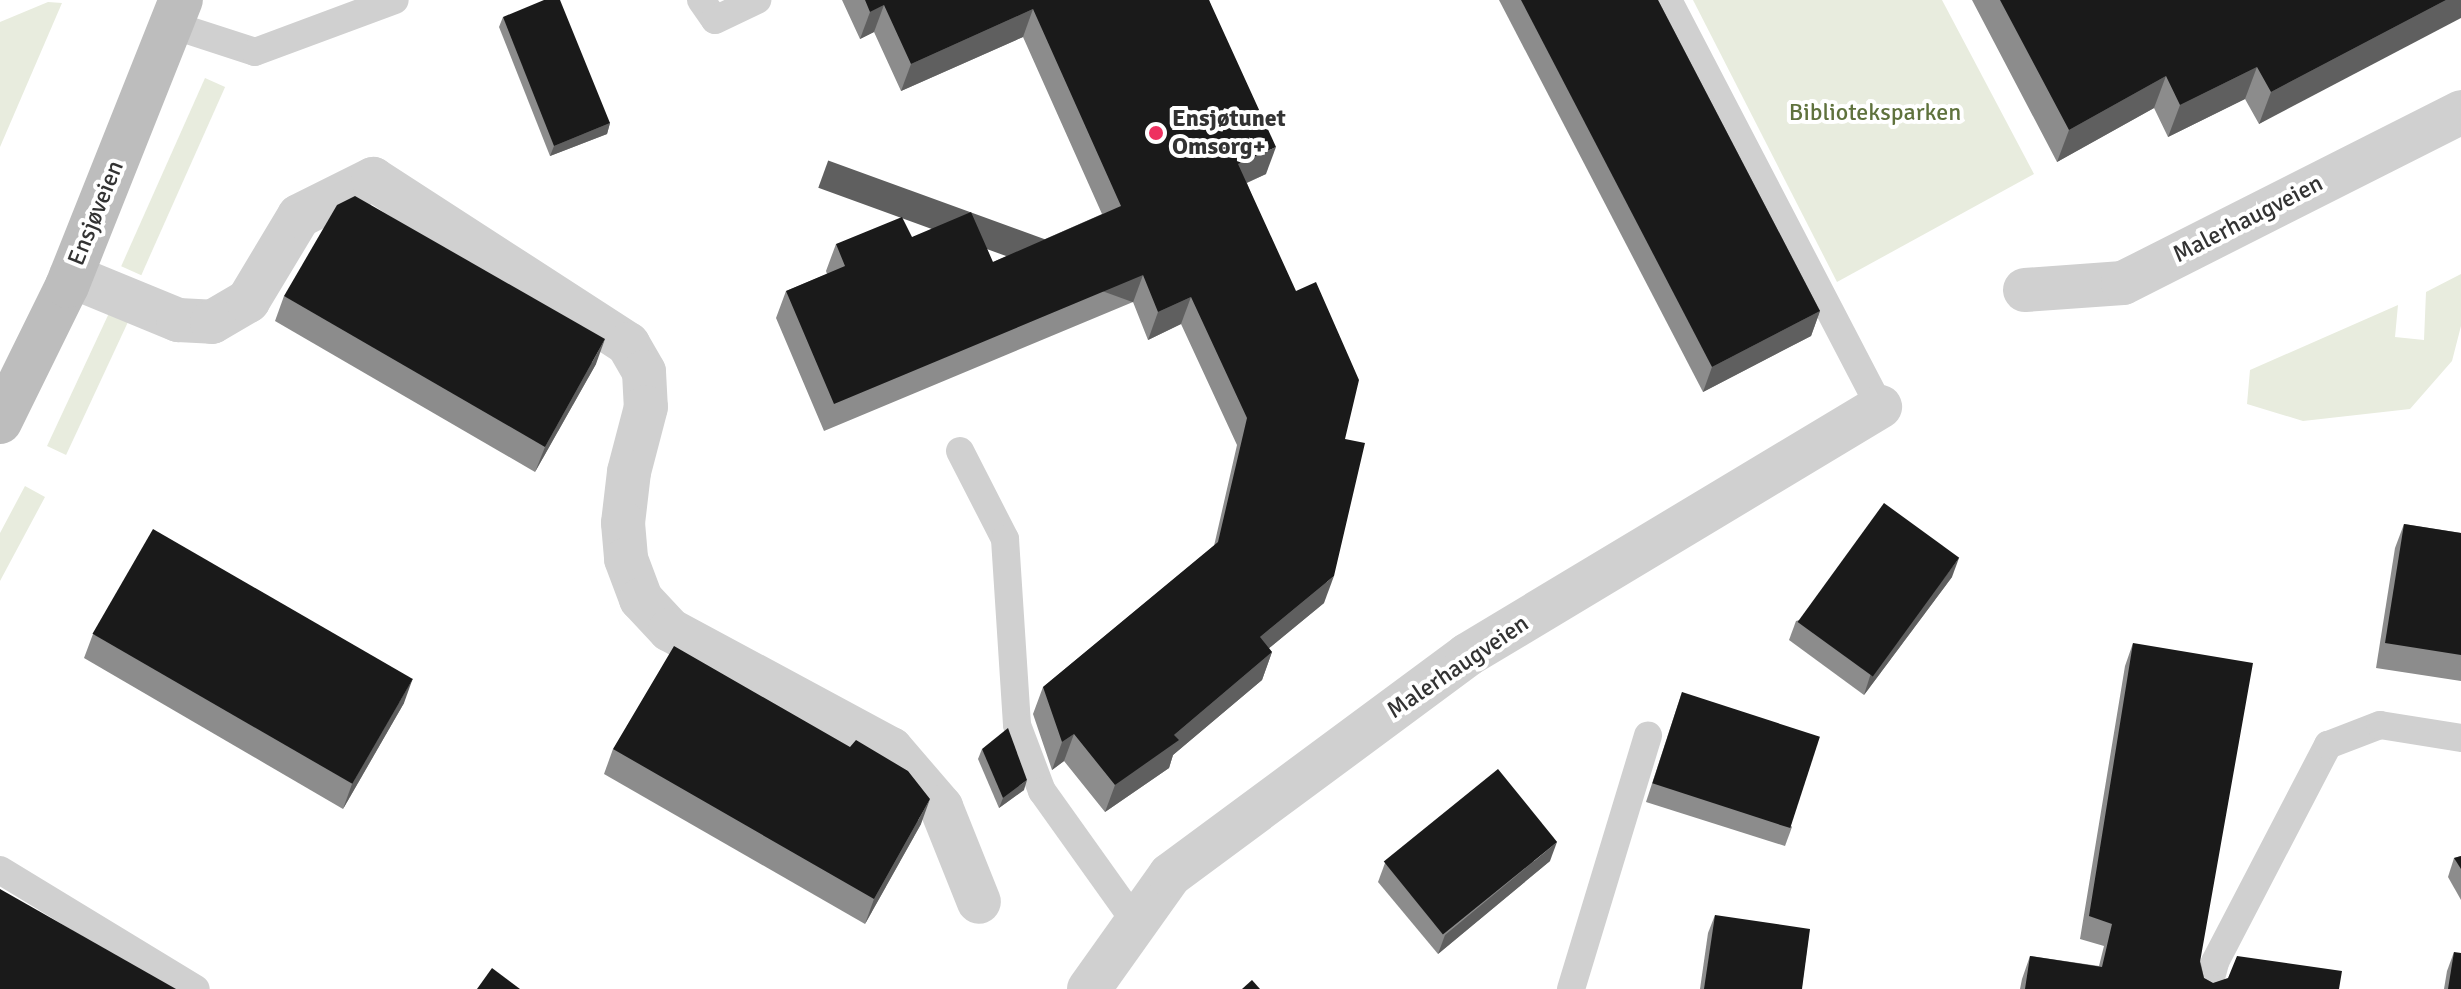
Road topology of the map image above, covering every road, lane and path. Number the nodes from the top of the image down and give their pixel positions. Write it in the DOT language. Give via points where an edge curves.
graph roads {
  1 [pos="395,0"];
  2 [pos="701,0"];
  3 [pos="757,0"];
  4 [pos="1668,0"];
  5 [pos="177,12"];
  6 [pos="2461,112"];
  7 [pos="71,276"];
  8 [pos="2025,290"];
  9 [pos="1880,407"];
  10 [pos="0,422"];
  11 [pos="960,451"];
  12 [pos="1648,735"];
  13 [pos="2461,738"];
  14 [pos="0,870"];
  15 [pos="979,902"];
  16 [pos="1134,920"];
  17 [pos="196,989"];
  18 [pos="1089,989"];
  19 [pos="1571,989"];
  20 [pos="2208,989"];
  1 -- 5 [label="lane" via="255,52"];
  2 -- 3 [label="lane" via="715,20"];
  4 -- 9 [label="lane"];
  5 -- 7 [label="main road, Ensjøveien"];
  6 -- 8 [label="street, Malerhaugveien" via="2123,283"];
  7 -- 10 [label="main road, Ensjøveien"];
  7 -- 15 [label="street" via="178,320 212,322 248,301 299,216 373,179 628,344 644,372 646,407 629,472 623,523 626,559 641,599 670,630 891,749 941,807"];
  9 -- 16 [label="street, Malerhaugveien" via="1467,655 1170,875"];
  11 -- 16 [label="lane" via="1005,539 1017,725 1042,791"];
  12 -- 19 [label="lane"];
  13 -- 20 [label="lane" via="2380,725 2328,745 2215,962"];
  14 -- 17 [label="lane"];
  16 -- 18 [label="street, Malerhaugveien"];
}
